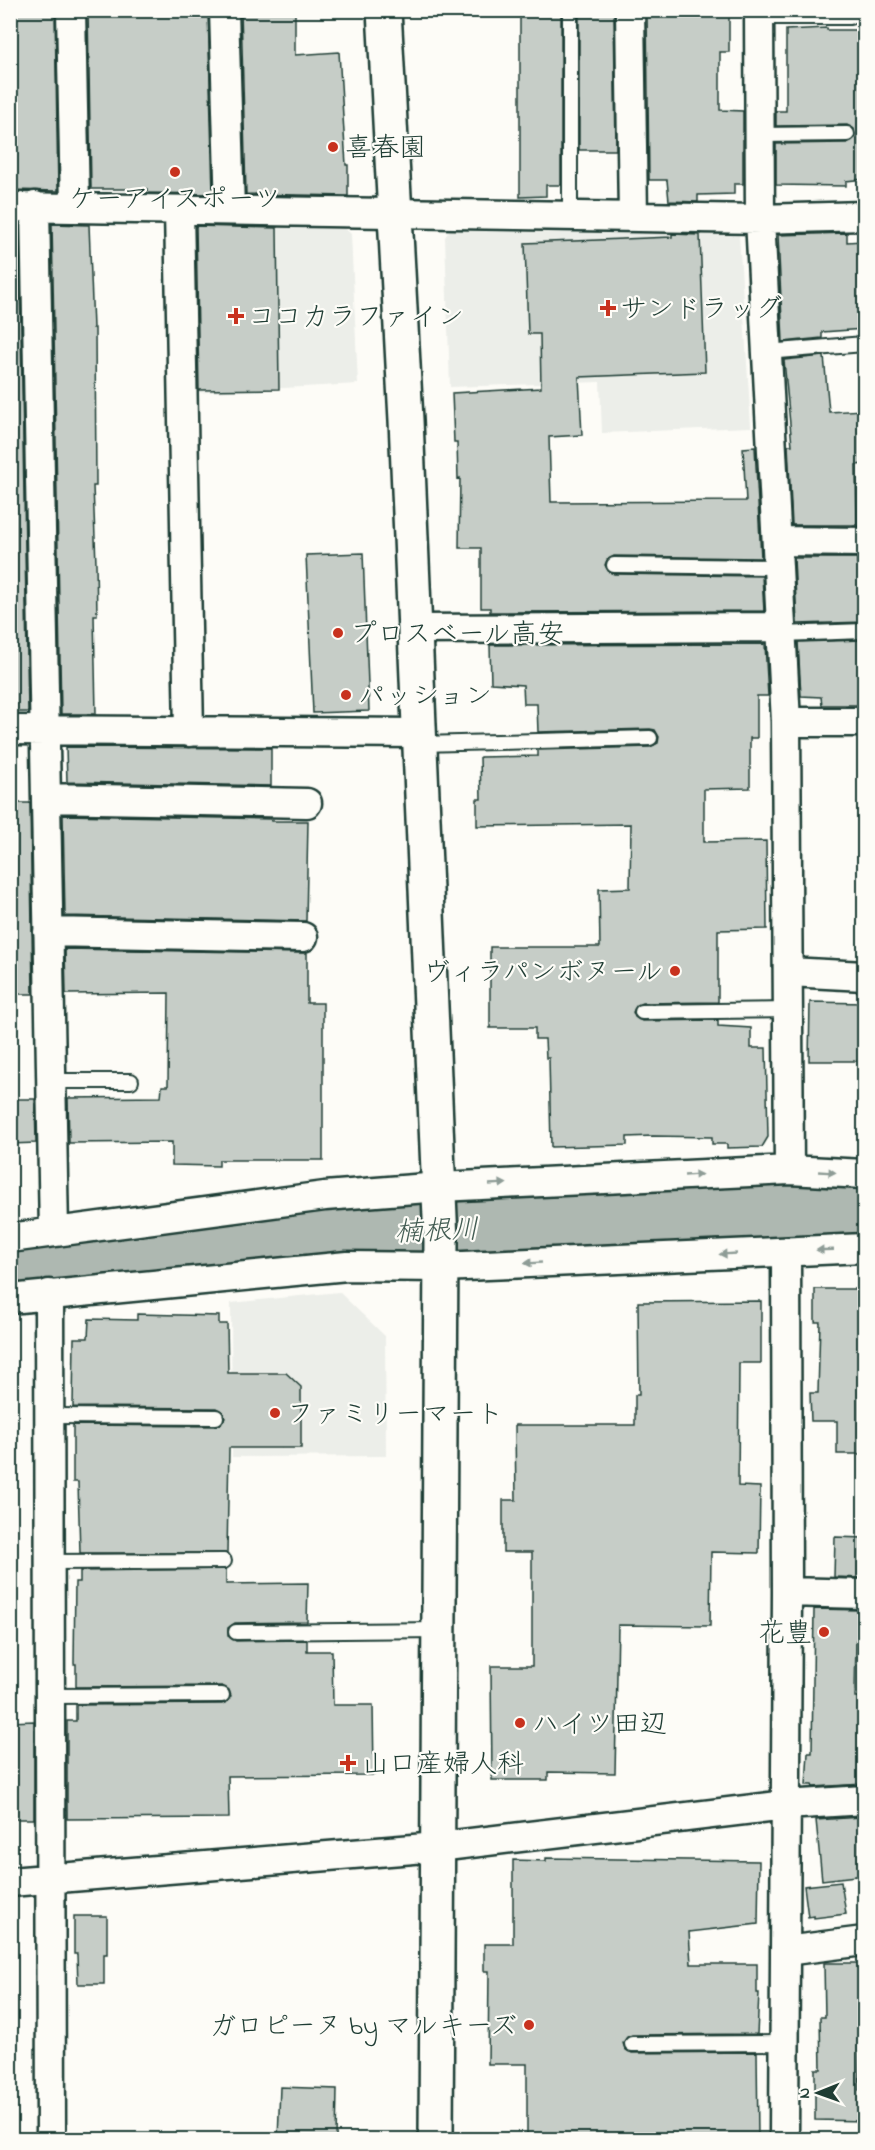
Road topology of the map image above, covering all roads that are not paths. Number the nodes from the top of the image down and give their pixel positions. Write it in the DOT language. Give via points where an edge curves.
graph roads {
  1 [pos="71,10"];
  2 [pos="224,10"];
  3 [pos="384,10"];
  4 [pos="570,10"];
  5 [pos="630,10"];
  6 [pos="759,14"];
  7 [pos="850,17"];
  8 [pos="847,134"];
  9 [pos="760,135"];
  10 [pos="23,207"];
  11 [pos="75,207"];
  12 [pos="179,210"];
  13 [pos="231,210"];
  14 [pos="396,214"];
  15 [pos="570,216"];
  16 [pos="864,216"];
  17 [pos="633,217"];
  18 [pos="760,219"];
  19 [pos="864,344"];
  20 [pos="767,352"];
  21 [pos="864,542"];
  22 [pos="778,554"];
  23 [pos="614,565"];
  24 [pos="415,629"];
  25 [pos="782,631"];
  26 [pos="864,631"];
  27 [pos="786,722"];
  28 [pos="864,723"];
  29 [pos="10,730"];
  30 [pos="44,730"];
  31 [pos="189,732"];
  32 [pos="420,738"];
  33 [pos="650,738"];
  34 [pos="46,798"];
  35 [pos="307,803"];
  36 [pos="48,932"];
  37 [pos="303,937"];
  38 [pos="789,972"];
  39 [pos="864,976"];
  40 [pos="789,1010"];
  41 [pos="642,1012"];
  42 [pos="51,1081"];
  43 [pos="131,1081"];
  44 [pos="789,1170"];
  45 [pos="864,1174"];
  46 [pos="441,1227"];
  47 [pos="54,1232"];
  48 [pos="10,1238"];
  49 [pos="864,1248"];
  50 [pos="786,1252"];
  51 [pos="49,1294"];
  52 [pos="10,1299"];
  53 [pos="50,1416"];
  54 [pos="216,1417"];
  55 [pos="224,1561"];
  56 [pos="50,1562"];
  57 [pos="787,1592"];
  58 [pos="864,1594"];
  59 [pos="440,1630"];
  60 [pos="236,1632"];
  61 [pos="222,1695"];
  62 [pos="51,1696"];
  63 [pos="864,1800"];
  64 [pos="786,1805"];
  65 [pos="438,1847"];
  66 [pos="51,1878"];
  67 [pos="10,1882"];
  68 [pos="864,1941"];
  69 [pos="785,1951"];
  70 [pos="784,2043"];
  71 [pos="632,2044"];
  72 [pos="51,2139"];
  73 [pos="436,2139"];
  74 [pos="784,2139"];
  1 -- 11 [label="street"];
  2 -- 13 [label="street"];
  3 -- 14 [label="street"];
  4 -- 15 [label="lane"];
  5 -- 17 [label="street"];
  6 -- 7 [label="lane"];
  6 -- 9 [label="street"];
  8 -- 9 [label="lane"];
  9 -- 18 [label="street"];
  10 -- 11 [label="street"];
  10 -- 30 [label="street"];
  11 -- 12 [label="street"];
  12 -- 13 [label="street"];
  12 -- 31 [label="street"];
  13 -- 14 [label="street"];
  14 -- 15 [label="street"];
  14 -- 24 [label="street"];
  15 -- 17 [label="street"];
  16 -- 18 [label="street"];
  17 -- 18 [label="street"];
  18 -- 20 [label="street"];
  19 -- 20 [label="lane"];
  20 -- 22 [label="street"];
  21 -- 22 [label="street"];
  22 -- 23 [label="lane"];
  22 -- 25 [label="street"];
  24 -- 25 [label="street"];
  24 -- 32 [label="street"];
  25 -- 26 [label="lane"];
  25 -- 27 [label="street"];
  27 -- 28 [label="street"];
  27 -- 38 [label="street"];
  29 -- 30 [label="street"];
  30 -- 31 [label="street"];
  30 -- 34 [label="street"];
  31 -- 32 [label="street"];
  32 -- 33 [label="lane"];
  32 -- 46 [label="street"];
  34 -- 35 [label="street"];
  34 -- 36 [label="street"];
  36 -- 37 [label="street"];
  36 -- 42 [label="street"];
  38 -- 39 [label="street"];
  38 -- 40 [label="street"];
  40 -- 41 [label="lane"];
  40 -- 44 [label="street"];
  42 -- 43 [label="lane"];
  42 -- 47 [label="street"];
  44 -- 45 [label="street, one-way"];
  46 -- 44 [label="street, one-way"];
  46 -- 47 [label="street" via="325,1196"];
  50 -- 46 [label="street, one-way"];
  46 -- 51 [label="street" via="347,1266"];
  46 -- 59 [label="street"];
  47 -- 48 [label="street"];
  49 -- 50 [label="street, one-way"];
  50 -- 57 [label="street"];
  51 -- 52 [label="street"];
  51 -- 53 [label="street"];
  53 -- 54 [label="lane"];
  53 -- 56 [label="street"];
  55 -- 56 [label="lane"];
  56 -- 62 [label="street"];
  57 -- 58 [label="street"];
  57 -- 64 [label="street"];
  59 -- 60 [label="lane"];
  59 -- 65 [label="street"];
  61 -- 62 [label="lane"];
  62 -- 66 [label="street"];
  63 -- 64 [label="street"];
  64 -- 65 [label="street"];
  64 -- 69 [label="street"];
  65 -- 66 [label="street"];
  65 -- 73 [label="street"];
  66 -- 67 [label="street"];
  66 -- 72 [label="street"];
  68 -- 69 [label="street"];
  69 -- 70 [label="street"];
  70 -- 71 [label="lane"];
  70 -- 74 [label="street"];
}
